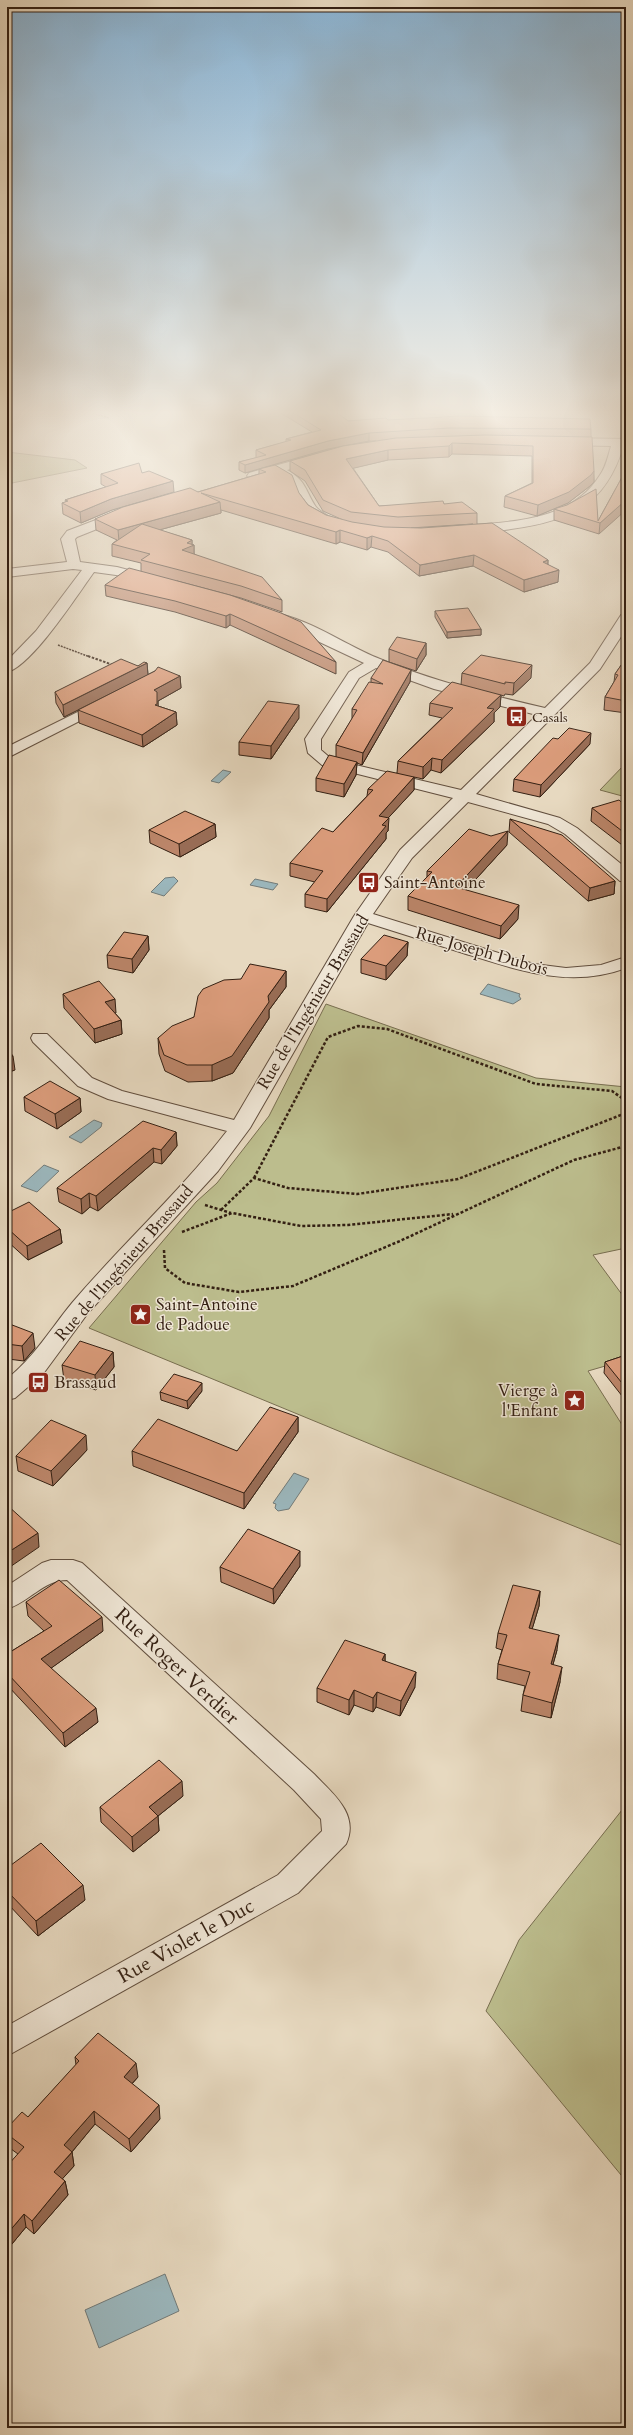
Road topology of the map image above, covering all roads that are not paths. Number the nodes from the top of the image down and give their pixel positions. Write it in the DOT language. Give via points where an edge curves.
graph roads {
  1 [pos="100,523"];
  2 [pos="333,523"];
  3 [pos="528,523"];
  4 [pos="338,525"];
  5 [pos="454,531"];
  6 [pos="73,565"];
  7 [pos="91,567"];
  8 [pos="7,573"];
  9 [pos="162,583"];
  10 [pos="265,612"];
  11 [pos="626,618"];
  12 [pos="375,663"];
  13 [pos="7,668"];
  14 [pos="116,696"];
  15 [pos="548,713"];
  16 [pos="7,753"];
  17 [pos="466,796"];
  18 [pos="626,877"];
  19 [pos="364,916"];
  20 [pos="626,962"];
  21 [pos="40,1038"];
  22 [pos="240,1128"];
  23 [pos="7,1392"];
  24 [pos="7,1599"];
  25 [pos="335,1815"];
  26 [pos="7,2042"];
  1 -- 6 [label="street" via="72,534 68,539 74,558"];
  2 -- 4 [label="street"];
  3 -- 5 [label="street"];
  6 -- 7 [label="street"];
  6 -- 8 [label="street"];
  7 -- 9 [label="street"];
  7 -- 13 [label="street" via="37,637"];
  10 -- 12 [label="street" via="314,631"];
  11 -- 15 [label="street, Rue de l'Ingénieur Brassaud" via="594,666"];
  12 -- 15 [label="street" via="437,685"];
  12 -- 17 [label="street" via="354,675 314,740 311,747 314,753 323,760 338,765"];
  14 -- 16 [label="street"];
  15 -- 17 [label="street, Rue de l'Ingénieur Brassaud"];
  17 -- 18 [label="street" via="554,821 572,831"];
  17 -- 19 [label="street, Rue de l'Ingénieur Brassaud" via="406,854"];
  19 -- 20 [label="street, Rue Joseph Dubois" via="532,969 566,973 604,970"];
  19 -- 22 [label="street, Rue de l'Ingénieur Brassaud"];
  21 -- 22 [label="street" via="85,1082 115,1095"];
  22 -- 23 [label="street, Rue de l'Ingénieur Brassaud" via="211,1166 80,1308 35,1368"];
  24 -- 25 [label="street, Rue Roger Verdier" via="51,1570 73,1570 304,1782"];
  25 -- 26 [label="street, Rue Violet le Duc" via="336,1835 288,1884"];
}
